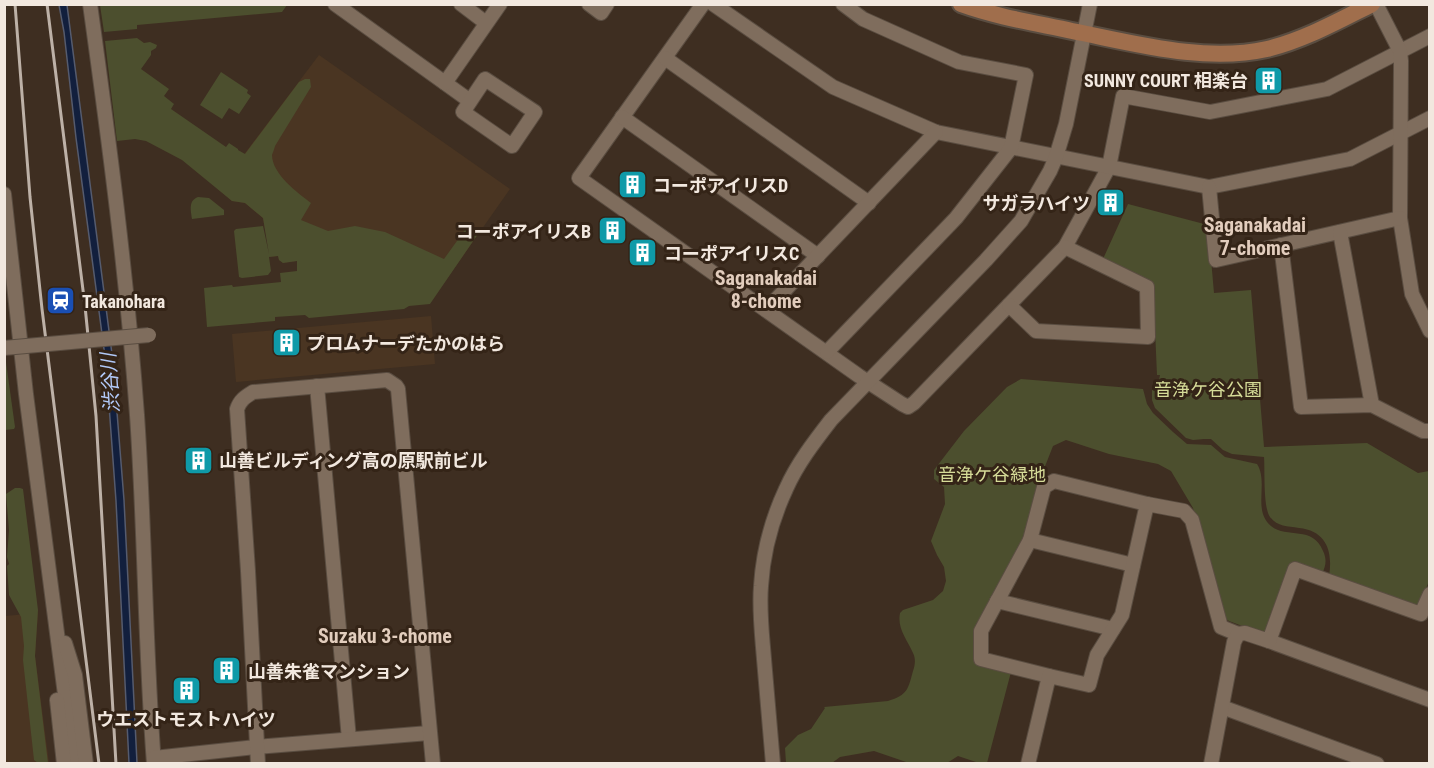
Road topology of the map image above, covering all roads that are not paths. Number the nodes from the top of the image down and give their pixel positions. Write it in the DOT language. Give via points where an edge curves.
graph roads {
  1 [pos="90,4"];
  2 [pos="335,4"];
  3 [pos="460,4"];
  4 [pos="500,4"];
  5 [pos="589,4"];
  6 [pos="607,4"];
  7 [pos="703,4"];
  8 [pos="713,4"];
  9 [pos="843,4"];
  10 [pos="961,4"];
  11 [pos="1090,4"];
  12 [pos="1374,4"];
  13 [pos="486,23"];
  14 [pos="1085,33"];
  15 [pos="1430,36"];
  16 [pos="1400,51"];
  17 [pos="665,58"];
  18 [pos="446,83"];
  19 [pos="470,101"];
  20 [pos="622,117"];
  21 [pos="1430,118"];
  22 [pos="936,132"];
  23 [pos="1401,132"];
  24 [pos="1011,148"];
  25 [pos="1056,156"];
  26 [pos="1109,168"];
  27 [pos="1209,187"];
  28 [pos="4,194"];
  29 [pos="868,203"];
  30 [pos="1400,218"];
  31 [pos="1340,232"];
  32 [pos="1281,246"];
  33 [pos="1065,247"];
  34 [pos="818,256"];
  35 [pos="1010,305"];
  36 [pos="766,310"];
  37 [pos="1430,331"];
  38 [pos="149,335"];
  39 [pos="4,348"];
  40 [pos="827,352"];
  41 [pos="868,382"];
  42 [pos="317,386"];
  43 [pos="1372,405"];
  44 [pos="1430,431"];
  45 [pos="1147,504"];
  46 [pos="1030,540"];
  47 [pos="1133,565"];
  48 [pos="1430,594"];
  49 [pos="997,600"];
  50 [pos="53,606"];
  51 [pos="1425,616"];
  52 [pos="1113,629"];
  53 [pos="1238,634"];
  54 [pos="1269,641"];
  55 [pos="1049,676"];
  56 [pos="1430,700"];
  57 [pos="1222,707"];
  58 [pos="429,733"];
  59 [pos="349,740"];
  60 [pos="256,747"];
  61 [pos="154,761"];
  62 [pos="64,764"];
  63 [pos="74,764"];
  64 [pos="86,764"];
  65 [pos="258,764"];
  66 [pos="432,764"];
  67 [pos="773,764"];
  68 [pos="1029,764"];
  69 [pos="1211,764"];
  70 [pos="1377,764"];
  1 -- 61 [label="street" via="130,332"];
  2 -- 18 [label="street"];
  3 -- 13 [label="street"];
  4 -- 13 [label="street"];
  5 -- 6 [label="street" via="601,13"];
  7 -- 17 [label="street"];
  8 -- 22 [label="street" via="833,87"];
  9 -- 24 [label="street" via="863,19 959,62 1026,75"];
  10 -- 14 [label="main road"];
  11 -- 14 [label="street"];
  12 -- 14 [label="main road" via="1306,36 1266,49 1233,54 1184,52"];
  12 -- 16 [label="street"];
  13 -- 18 [label="street"];
  14 -- 25 [label="street"];
  15 -- 16 [label="street"];
  16 -- 23 [label="street"];
  16 -- 26 [label="street" via="1326,88 1210,112 1123,96"];
  17 -- 20 [label="street"];
  17 -- 29 [label="street"];
  18 -- 19 [label="street"];
  19 -- 19 [label="street" via="463,112 512,146 536,112 485,79"];
  20 -- 34 [label="street"];
  20 -- 36 [label="street" via="579,178"];
  21 -- 23 [label="street"];
  22 -- 24 [label="street"];
  22 -- 29 [label="street"];
  23 -- 27 [label="street" via="1350,159"];
  23 -- 30 [label="street"];
  24 -- 25 [label="street"];
  24 -- 40 [label="street" via="956,218"];
  25 -- 26 [label="street"];
  25 -- 41 [label="street" via="1021,221"];
  26 -- 27 [label="street"];
  26 -- 33 [label="street"];
  27 -- 32 [label="street" via="1216,260"];
  28 -- 50 [label="street"];
  29 -- 34 [label="street"];
  30 -- 31 [label="street"];
  30 -- 37 [label="street" via="1412,294"];
  31 -- 32 [label="street"];
  31 -- 43 [label="street"];
  32 -- 43 [label="street" via="1301,407"];
  33 -- 35 [label="street"];
  33 -- 35 [label="street" via="1147,287 1148,337 1036,331"];
  34 -- 36 [label="street"];
  35 -- 41 [label="street" via="908,407"];
  36 -- 40 [label="street"];
  38 -- 39 [label="street, bridge"];
  40 -- 41 [label="street"];
  41 -- 67 [label="street" via="809,448 786,487 764,557 761,620"];
  42 -- 58 [label="street" via="387,380 398,389"];
  42 -- 59 [label="street"];
  42 -- 60 [label="street" via="253,392 244,397 237,410"];
  43 -- 44 [label="street"];
  45 -- 46 [label="street" via="1054,481 1044,487"];
  45 -- 47 [label="street"];
  45 -- 53 [label="street" via="1184,512 1192,520 1221,627"];
  46 -- 47 [label="street"];
  46 -- 49 [label="street"];
  47 -- 52 [label="street" via="1122,615"];
  48 -- 51 [label="street"];
  49 -- 52 [label="street"];
  49 -- 55 [label="street" via="981,631 981,659"];
  50 -- 62 [label="street" via="54,671"];
  50 -- 63 [label="street"];
  50 -- 64 [label="street" via="75,675"];
  51 -- 54 [label="street" via="1295,569"];
  52 -- 55 [label="street" via="1097,655 1089,685"];
  53 -- 54 [label="street"];
  53 -- 57 [label="street"];
  54 -- 56 [label="street"];
  55 -- 68 [label="street"];
  57 -- 69 [label="street"];
  57 -- 70 [label="street"];
  58 -- 59 [label="street"];
  58 -- 66 [label="street"];
  59 -- 60 [label="street"];
  60 -- 61 [label="street"];
  60 -- 65 [label="street"];
}
